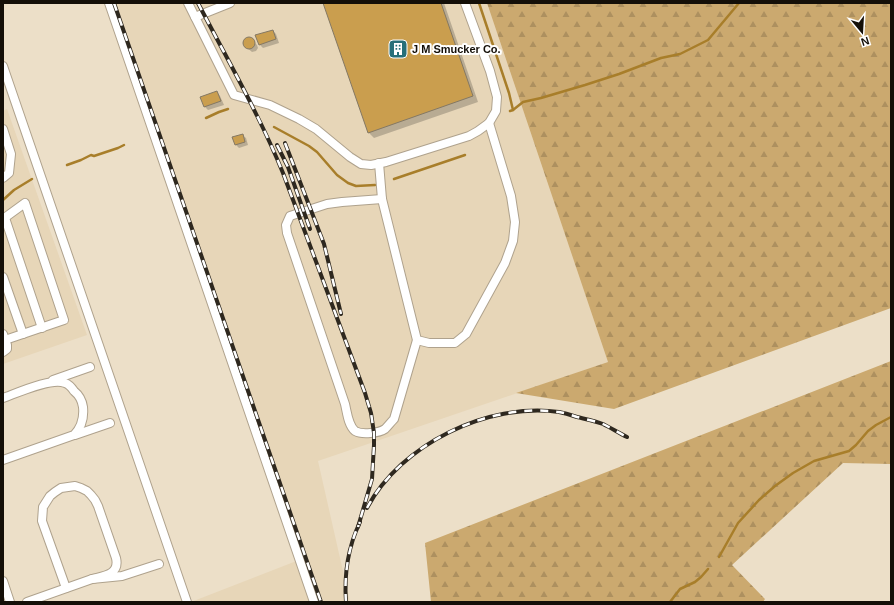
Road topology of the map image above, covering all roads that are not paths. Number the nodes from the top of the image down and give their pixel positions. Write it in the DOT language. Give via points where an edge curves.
graph roads {
  1 [pos="109,3"];
  2 [pos="188,3"];
  3 [pos="230,3"];
  4 [pos="466,3"];
  5 [pos="195,16"];
  6 [pos="3,66"];
  7 [pos="489,123"];
  8 [pos="3,129"];
  9 [pos="4,138"];
  10 [pos="7,155"];
  11 [pos="379,164"];
  12 [pos="5,176"];
  13 [pos="382,199"];
  14 [pos="4,218"];
  15 [pos="3,277"];
  16 [pos="42,328"];
  17 [pos="23,334"];
  18 [pos="4,336"];
  19 [pos="417,340"];
  20 [pos="3,352"];
  21 [pos="90,367"];
  22 [pos="42,384"];
  23 [pos="3,398"];
  24 [pos="110,423"];
  25 [pos="67,438"];
  26 [pos="3,460"];
  27 [pos="159,564"];
  28 [pos="92,579"];
  29 [pos="3,581"];
  30 [pos="66,588"];
  31 [pos="10,602"];
  32 [pos="27,602"];
  33 [pos="187,602"];
  34 [pos="314,602"];
  1 -- 34 [label="street"];
  2 -- 5 [label="street"];
  3 -- 5 [label="street"];
  4 -- 7 [label="street" via="497,97 496,111"];
  5 -- 11 [label="street" via="234,95 270,105 299,119 361,164"];
  6 -- 33 [label="street"];
  7 -- 11 [label="street" via="470,136"];
  7 -- 19 [label="street" via="511,196 515,222 513,241 506,263 466,334 455,343 429,343"];
  8 -- 9 [label="street"];
  9 -- 10 [label="street"];
  10 -- 12 [label="street"];
  11 -- 13 [label="street"];
  13 -- 19 [label="street"];
  13 -- 19 [label="street" via="326,204 290,216 286,225 350,424 355,431 363,434 374,433 385,429 394,419"];
  14 -- 16 [label="street"];
  14 -- 16 [label="street" via="25,203 64,320"];
  15 -- 17 [label="street"];
  16 -- 17 [label="street"];
  17 -- 18 [label="street"];
  18 -- 20 [label="street" via="7,349"];
  21 -- 22 [label="street"];
  22 -- 23 [label="street"];
  22 -- 25 [label="street" via="60,381 66,383 81,400 82,422 79,430"];
  24 -- 25 [label="street"];
  25 -- 26 [label="street"];
  27 -- 28 [label="street" via="122,576"];
  28 -- 30 [label="street"];
  28 -- 30 [label="street" via="115,570 116,558 95,500 81,488 61,488 46,501 42,521"];
  29 -- 31 [label="street"];
  30 -- 32 [label="street"];
}
